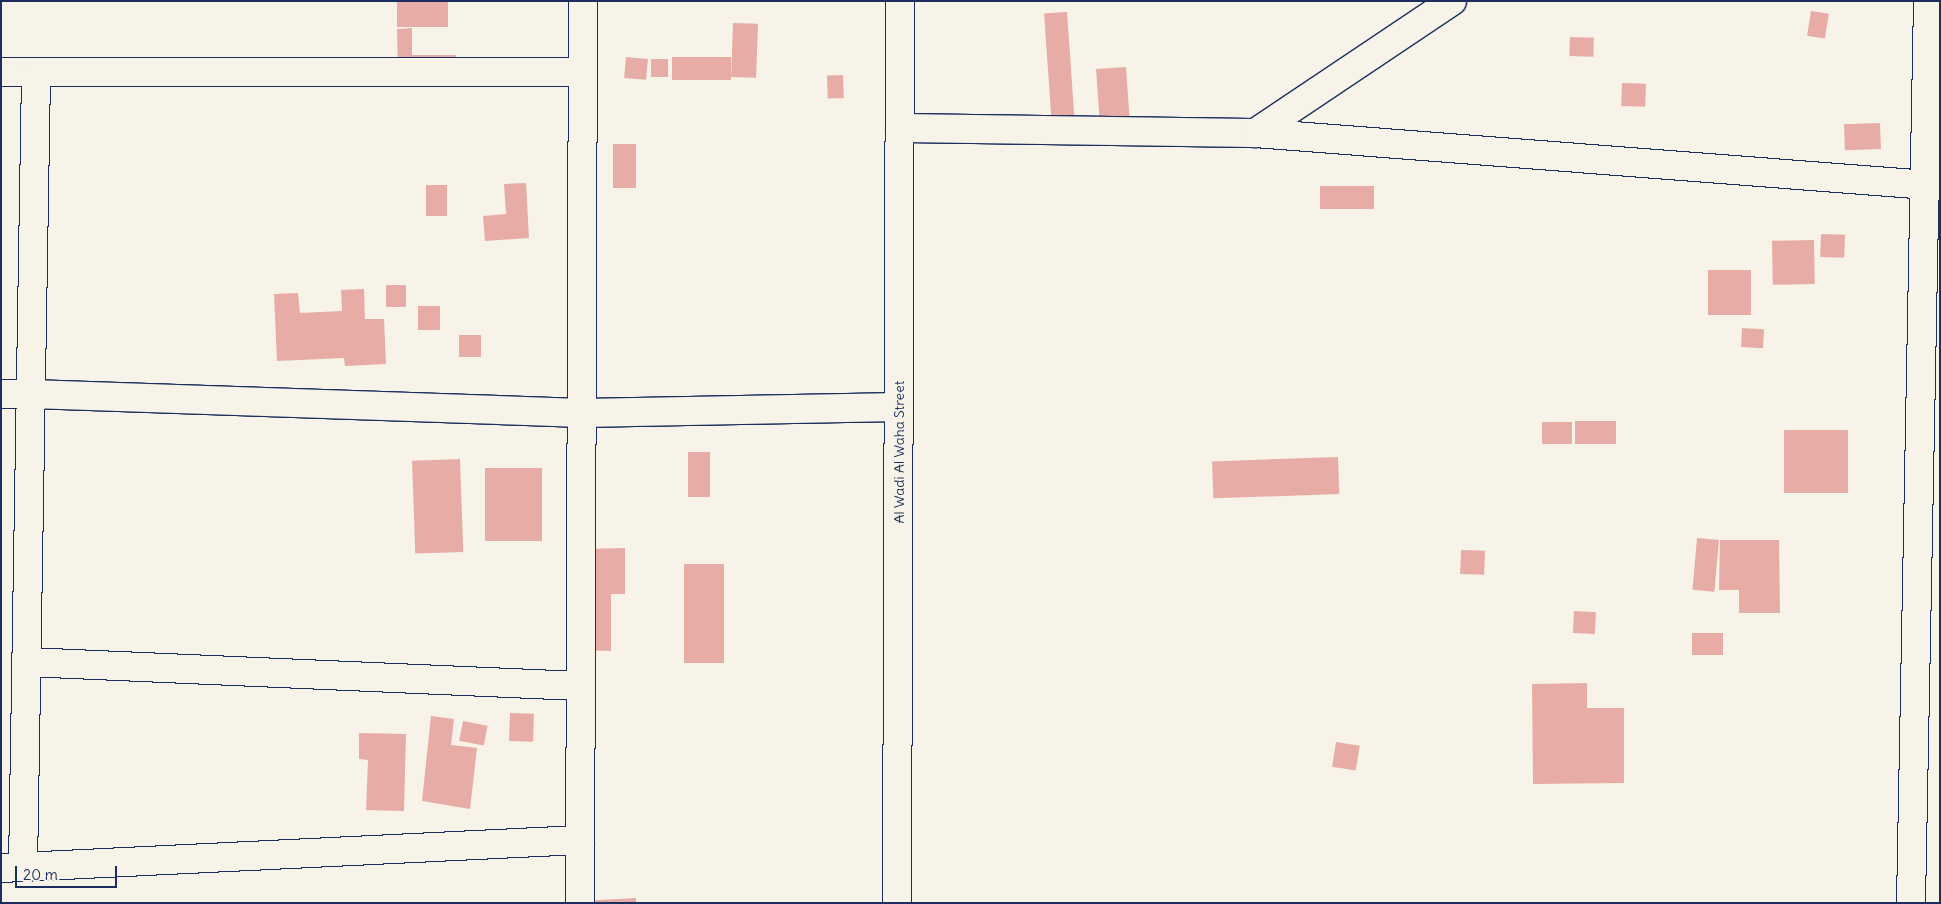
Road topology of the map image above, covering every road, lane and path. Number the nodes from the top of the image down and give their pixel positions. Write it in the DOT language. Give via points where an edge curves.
graph roads {
  1 [pos="583,1"];
  2 [pos="900,1"];
  3 [pos="1452,1"];
  4 [pos="1928,1"];
  5 [pos="1,72"];
  6 [pos="36,72"];
  7 [pos="582,72"];
  8 [pos="900,128"];
  9 [pos="1255,134"];
  10 [pos="1932,185"];
  11 [pos="1,394"];
  12 [pos="31,394"];
  13 [pos="899,407"];
  14 [pos="582,413"];
  15 [pos="27,662"];
  16 [pos="580,686"];
  17 [pos="580,840"];
  18 [pos="12,867"];
  19 [pos="580,903"];
  20 [pos="897,903"];
  21 [pos="1911,903"];
  1 -- 7 [label="street"];
  2 -- 8 [label="street, Al Wadi Al Waha Street"];
  3 -- 9 [label="street"];
  4 -- 10 [label="street"];
  5 -- 6 [label="street"];
  6 -- 7 [label="street"];
  6 -- 12 [label="street"];
  7 -- 14 [label="street"];
  8 -- 9 [label="street"];
  8 -- 13 [label="street, Al Wadi Al Waha Street"];
  9 -- 10 [label="street"];
  10 -- 21 [label="street"];
  11 -- 12 [label="street"];
  12 -- 14 [label="street"];
  12 -- 15 [label="street"];
  13 -- 14 [label="street"];
  13 -- 20 [label="street, Al Wadi Al Waha Street"];
  14 -- 16 [label="street"];
  15 -- 16 [label="street"];
  15 -- 18 [label="street"];
  16 -- 17 [label="street"];
  17 -- 18 [label="street"];
  17 -- 19 [label="street"];
}
